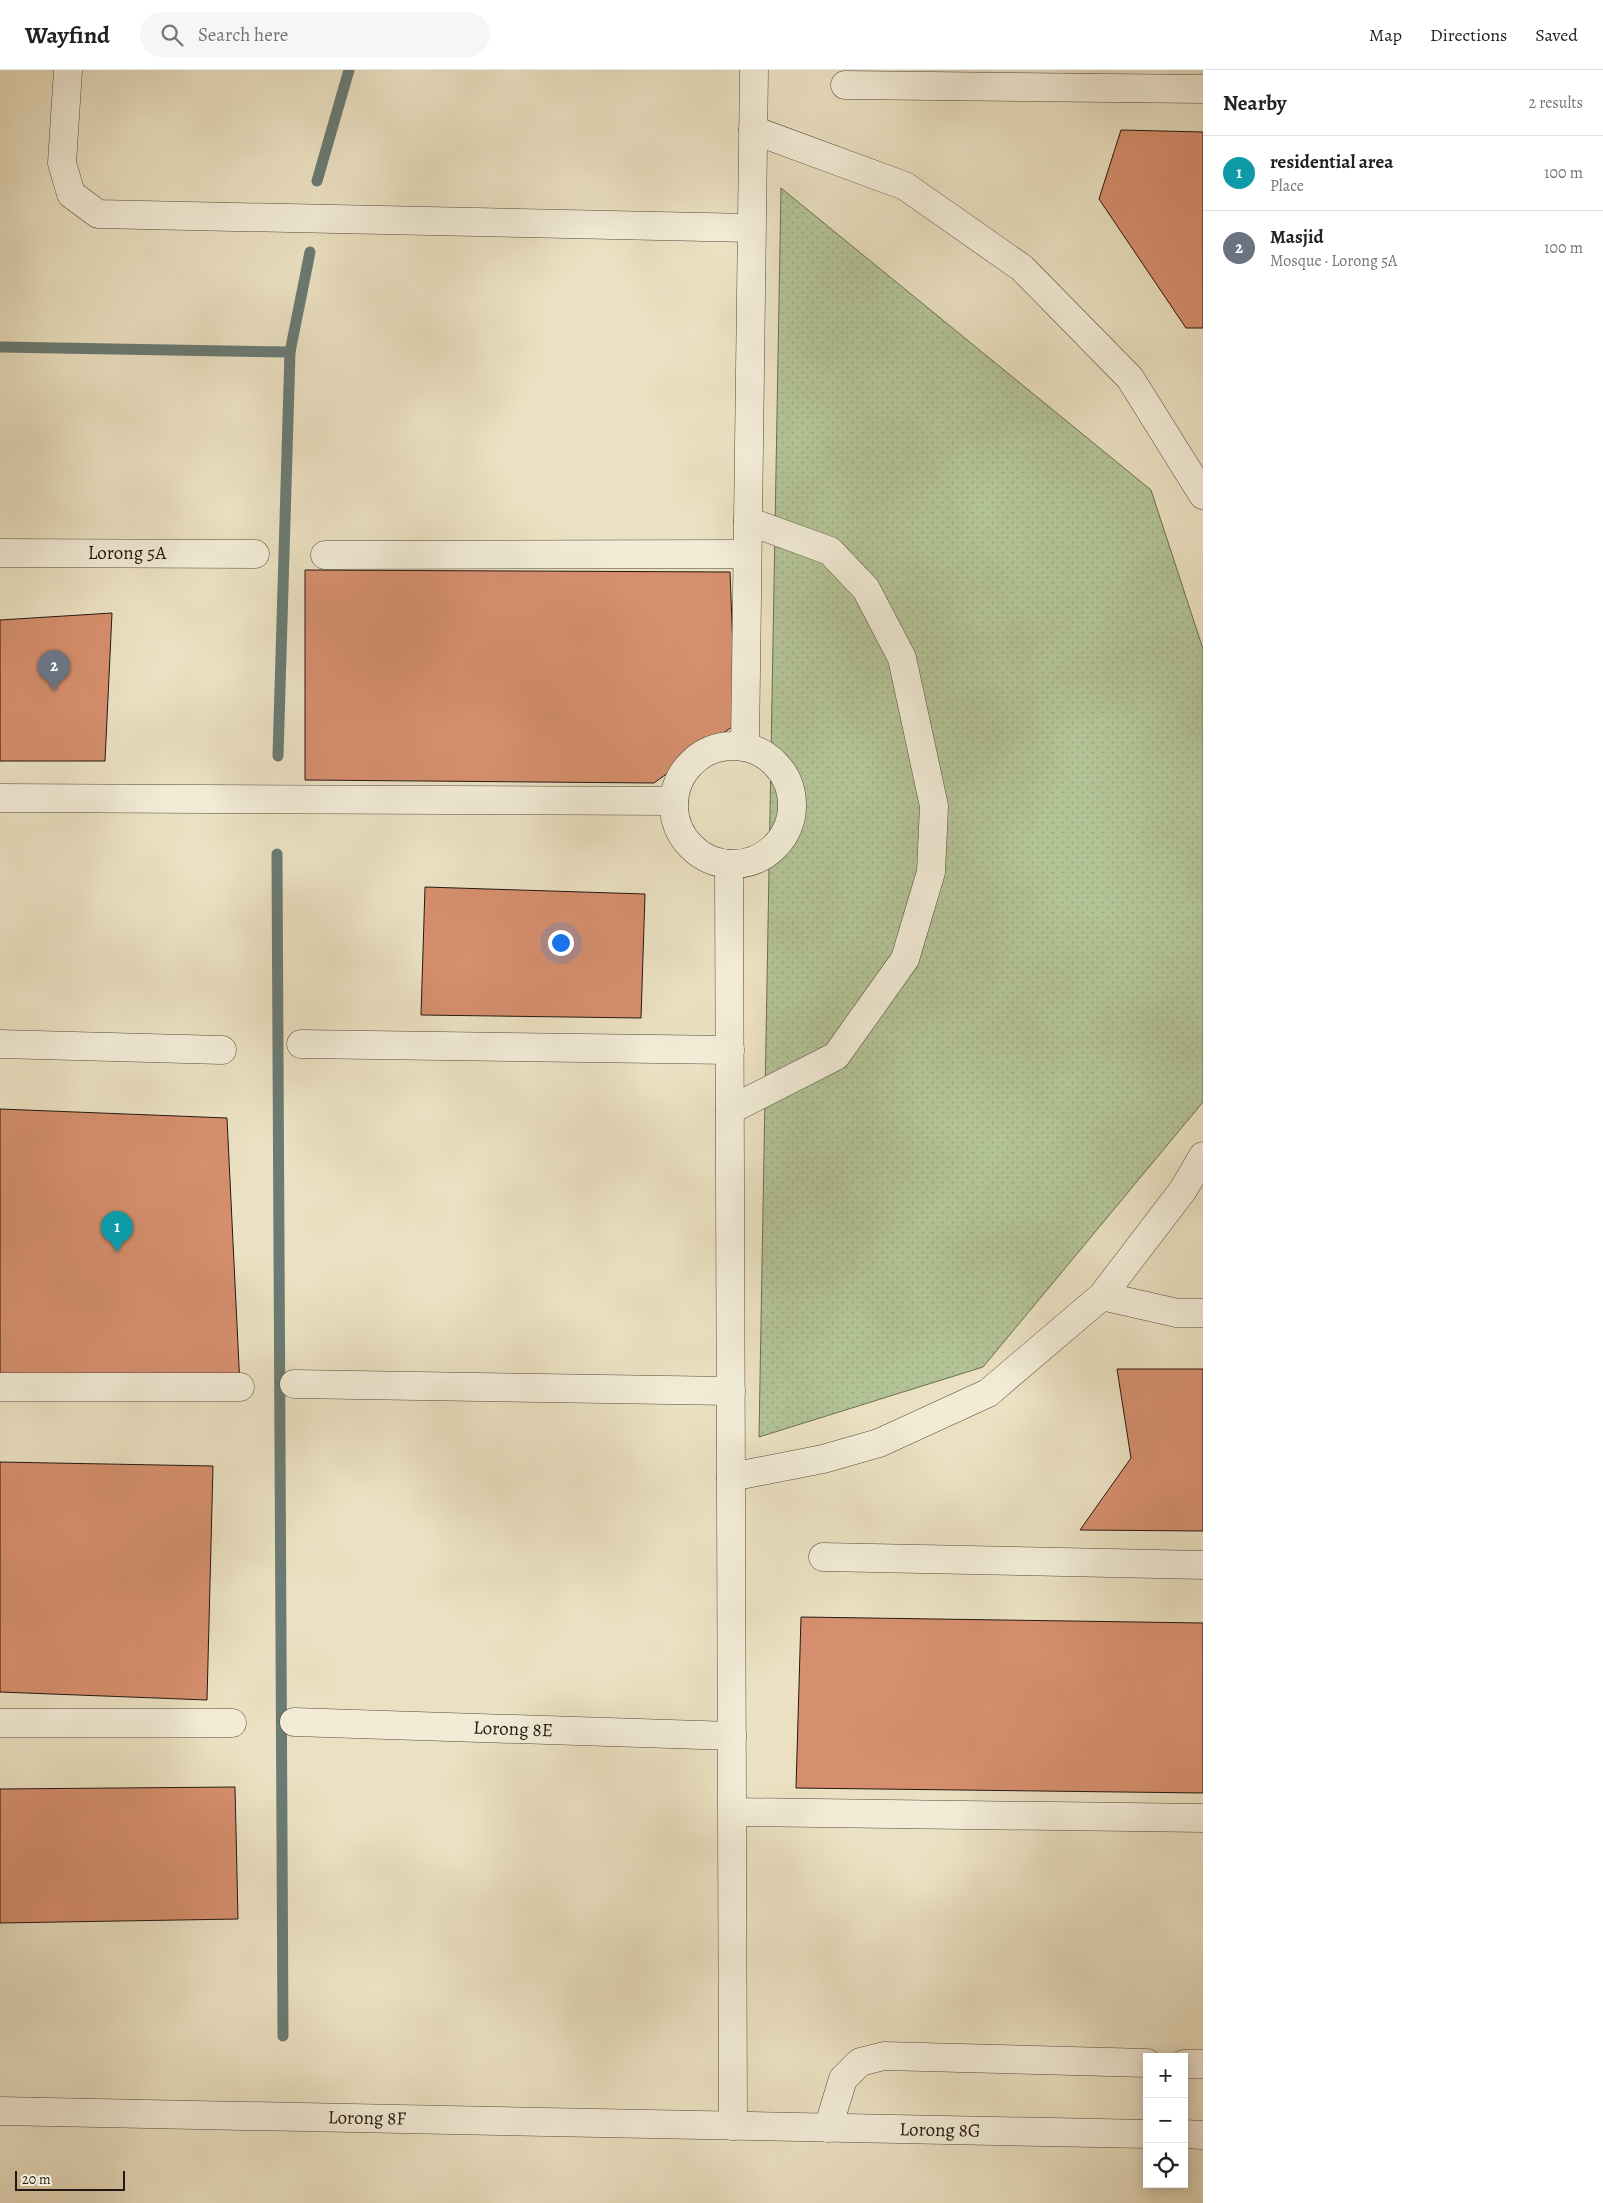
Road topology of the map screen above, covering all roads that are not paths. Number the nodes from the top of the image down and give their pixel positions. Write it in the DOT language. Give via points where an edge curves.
graph roads {
  1 [pos="68,70"];
  2 [pos="754,70"];
  3 [pos="845,85"];
  4 [pos="1203,89"];
  5 [pos="753,130"];
  6 [pos="752,228"];
  7 [pos="1203,494"];
  8 [pos="748,521"];
  9 [pos="0,553"];
  10 [pos="255,554"];
  11 [pos="747,554"];
  12 [pos="325,556"];
  13 [pos="745,747"];
  14 [pos="0,798"];
  15 [pos="674,801"];
  16 [pos="729,864"];
  17 [pos="0,1044"];
  18 [pos="301,1044"];
  19 [pos="222,1050"];
  20 [pos="730,1050"];
  21 [pos="730,1110"];
  22 [pos="1203,1156"];
  23 [pos="1102,1296"];
  24 [pos="1203,1313"];
  25 [pos="294,1384"];
  26 [pos="0,1387"];
  27 [pos="240,1387"];
  28 [pos="731,1391"];
  29 [pos="731,1478"];
  30 [pos="823,1557"];
  31 [pos="1203,1564"];
  32 [pos="294,1722"];
  33 [pos="0,1723"];
  34 [pos="232,1723"];
  35 [pos="732,1736"];
  36 [pos="733,1812"];
  37 [pos="1203,1818"];
  38 [pos="1143,2063"];
  39 [pos="1188,2064"];
  40 [pos="1203,2064"];
  41 [pos="0,2111"];
  42 [pos="733,2126"];
  43 [pos="828,2128"];
  44 [pos="1143,2134"];
  45 [pos="1188,2134"];
  46 [pos="1203,2134"];
  1 -- 6 [label="street" via="62,164 71,194 98,214"];
  2 -- 5 [label="street"];
  3 -- 4 [label="street"];
  5 -- 6 [label="street"];
  5 -- 7 [label="street" via="905,186 1022,268 1130,378"];
  6 -- 8 [label="street"];
  8 -- 11 [label="street"];
  8 -- 21 [label="street" via="830,551 866,589 902,658 934,806 931,872 905,959 836,1056"];
  9 -- 10 [label="street, Lorong 5A"];
  11 -- 12 [label="street"];
  11 -- 13 [label="street"];
  13 -- 15 [label="street" via="725,747 705,753 689,765 678,782"];
  13 -- 16 [label="street" via="763,754 778,767 789,784 792,803 790,823 781,840 767,854 748,862"];
  14 -- 15 [label="street"];
  15 -- 16 [label="street" via="675,819 683,837 711,860"];
  16 -- 20 [label="street"];
  17 -- 19 [label="street"];
  18 -- 20 [label="street"];
  20 -- 21 [label="street"];
  21 -- 28 [label="street"];
  22 -- 23 [label="street" via="1183,1190"];
  23 -- 24 [label="street" via="1177,1313"];
  23 -- 29 [label="street" via="988,1393 879,1443 823,1459"];
  25 -- 28 [label="street"];
  26 -- 27 [label="street"];
  28 -- 29 [label="street"];
  29 -- 35 [label="street"];
  30 -- 31 [label="street"];
  32 -- 35 [label="street, Lorong 8E"];
  33 -- 34 [label="street"];
  35 -- 36 [label="street"];
  36 -- 37 [label="street"];
  36 -- 42 [label="street"];
  38 -- 43 [label="street" via="884,2056 860,2062 843,2079"];
  39 -- 40 [label="street"];
  41 -- 42 [label="street, Lorong 8F"];
  42 -- 43 [label="street, Lorong 8G"];
  43 -- 44 [label="street, Lorong 8G"];
  45 -- 46 [label="street"];
}
